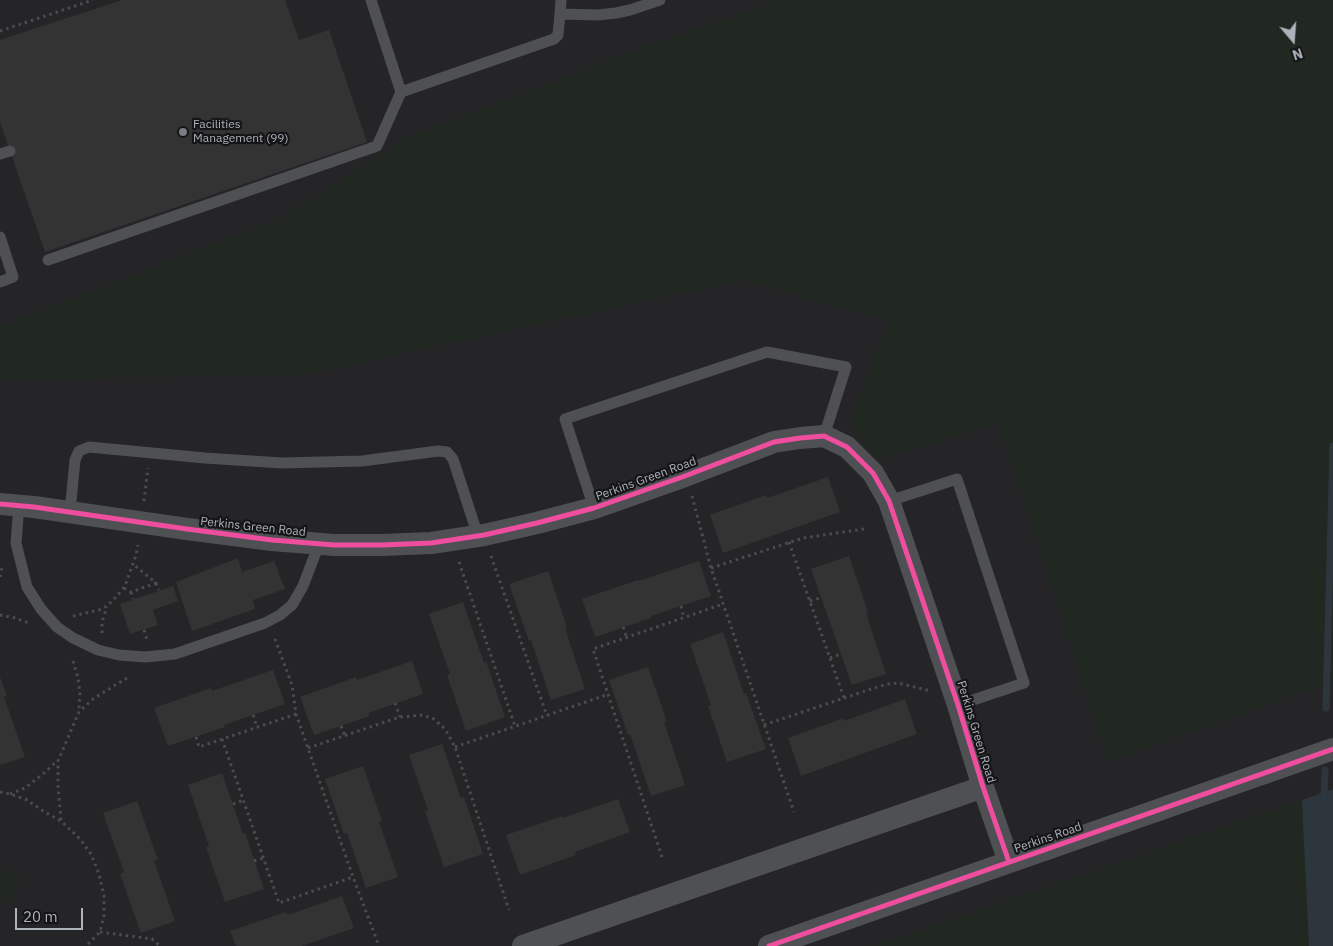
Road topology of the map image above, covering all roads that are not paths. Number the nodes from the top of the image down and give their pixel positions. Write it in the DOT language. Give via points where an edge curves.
graph roads {
  1 [pos="371,0"];
  2 [pos="561,0"];
  3 [pos="660,0"];
  4 [pos="630,5"];
  5 [pos="560,14"];
  6 [pos="401,92"];
  7 [pos="0,237"];
  8 [pos="48,260"];
  9 [pos="0,282"];
  10 [pos="824,436"];
  11 [pos="889,501"];
  12 [pos="9,505"];
  13 [pos="594,508"];
  14 [pos="70,512"];
  15 [pos="481,536"];
  16 [pos="319,544"];
  17 [pos="957,702"];
  18 [pos="1333,749"];
  19 [pos="983,787"];
  20 [pos="1009,862"];
  21 [pos="523,946"];
  22 [pos="769,946"];
  1 -- 6 [label="lane"];
  2 -- 5 [label="lane"];
  3 -- 4 [label="lane"];
  4 -- 5 [label="lane" via="598,15"];
  5 -- 6 [label="lane" via="558,35 554,39"];
  6 -- 8 [label="lane" via="377,146"];
  7 -- 9 [label="lane" via="13,277"];
  10 -- 11 [label="street, Perkins Green Road" via="847,447 873,473"];
  10 -- 13 [label="street, Perkins Green Road" via="774,442"];
  10 -- 13 [label="lane" via="846,367 767,352 565,419"];
  11 -- 17 [label="street, Perkins Green Road"];
  11 -- 17 [label="lane" via="957,479 1024,683"];
  12 -- 14 [label="street, Perkins Green Road"];
  12 -- 16 [label="lane" via="27,587 41,609 57,627 73,638 98,650 119,655 174,654 280,615 292,605 303,586"];
  13 -- 15 [label="street, Perkins Green Road"];
  14 -- 15 [label="lane" via="75,460 79,451 89,447 282,463 362,461 447,452"];
  14 -- 16 [label="street, Perkins Green Road"];
  15 -- 16 [label="street, Perkins Green Road" via="382,545"];
  17 -- 19 [label="street, Perkins Green Road"];
  18 -- 20 [label="street, Perkins Road"];
  19 -- 20 [label="street, Perkins Green Road"];
  19 -- 21 [label="street"];
  20 -- 22 [label="street, Perkins Road"];
}
